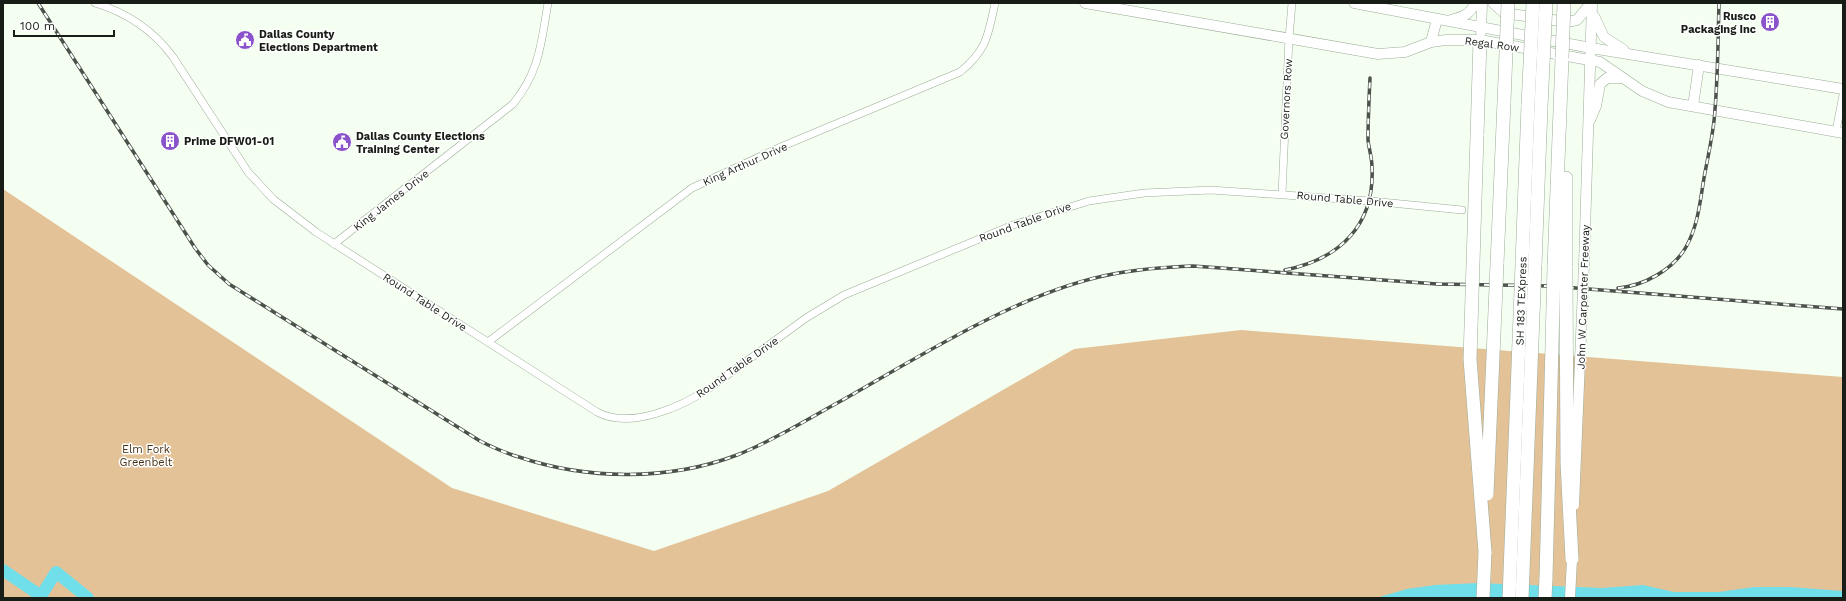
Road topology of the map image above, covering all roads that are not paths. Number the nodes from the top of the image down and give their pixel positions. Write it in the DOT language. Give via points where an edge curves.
graph roads {
  1 [pos="96,3"];
  2 [pos="548,3"];
  3 [pos="995,3"];
  4 [pos="1084,3"];
  5 [pos="1292,3"];
  6 [pos="1354,3"];
  7 [pos="1475,3"];
  8 [pos="1482,3"];
  9 [pos="1493,3"];
  10 [pos="1508,3"];
  11 [pos="1533,3"];
  12 [pos="1546,3"];
  13 [pos="1564,3"];
  14 [pos="1592,5"];
  15 [pos="1437,19"];
  16 [pos="1448,21"];
  17 [pos="1481,27"];
  18 [pos="1289,38"];
  19 [pos="1480,40"];
  20 [pos="1431,42"];
  21 [pos="1591,48"];
  22 [pos="1630,53"];
  23 [pos="1590,60"];
  24 [pos="1699,65"];
  25 [pos="1623,78"];
  26 [pos="1843,89"];
  27 [pos="1843,95"];
  28 [pos="1535,106"];
  29 [pos="1693,106"];
  30 [pos="1588,123"];
  31 [pos="1840,132"];
  32 [pos="1282,194"];
  33 [pos="1462,210"];
  34 [pos="334,244"];
  35 [pos="1528,264"];
  36 [pos="1560,268"];
  37 [pos="488,342"];
  38 [pos="1485,552"];
  39 [pos="1572,559"];
  40 [pos="1570,594"];
  41 [pos="1483,598"];
  42 [pos="1508,598"];
  43 [pos="1522,598"];
  44 [pos="1545,598"];
  1 -- 34 [label="street, Round Table Drive" via="129,16 156,37 172,56 248,172 273,199"];
  2 -- 34 [label="street, King James Drive" via="532,76 513,104"];
  3 -- 37 [label="street, King Arthur Drive" via="983,48 974,61 960,72 692,188"];
  4 -- 18 [label="main road, Regal Row"];
  5 -- 18 [label="street, Governors Row"];
  6 -- 15 [label="main road, Regal Row"];
  7 -- 16 [label="main road" via="1465,16"];
  8 -- 17 [label="main road"];
  9 -- 14 [label="main road" via="1504,13 1567,22 1577,20"];
  10 -- 38 [label="highway, bridge"];
  11 -- 28 [label="highway, SH 183 TEXpress, bridge"];
  12 -- 28 [label="highway, SH 183 TEXpress, bridge"];
  13 -- 36 [label="highway, bridge" via="1559,133"];
  14 -- 21 [label="main road, John W Carpenter Freeway"];
  14 -- 22 [label="main road" via="1598,27 1604,37"];
  15 -- 16 [label="main road, Regal Row"];
  15 -- 20 [label="main road"];
  16 -- 17 [label="main road, Regal Row"];
  17 -- 19 [label="main road"];
  17 -- 21 [label="main road, Regal Row"];
  18 -- 20 [label="main road, Regal Row" via="1378,54 1405,52"];
  18 -- 32 [label="street, Governors Row"];
  19 -- 20 [label="main road, Regal Row"];
  19 -- 23 [label="main road, Regal Row"];
  19 -- 38 [label="highway, bridge" via="1470,359"];
  21 -- 22 [label="main road, Regal Row"];
  21 -- 23 [label="main road, John W Carpenter Freeway"];
  22 -- 24 [label="main road, Regal Row"];
  23 -- 25 [label="main road, Regal Row" via="1600,62"];
  23 -- 30 [label="main road, John W Carpenter Freeway"];
  24 -- 26 [label="main road, Regal Row"];
  24 -- 29 [label="main road"];
  25 -- 29 [label="main road, Regal Row" via="1654,97"];
  25 -- 30 [label="main road" via="1607,78 1600,84 1595,111"];
  27 -- 31 [label="street"];
  28 -- 35 [label="highway, SH 183 TEXpress"];
  29 -- 31 [label="main road, Regal Row"];
  30 -- 39 [label="main road, John W Carpenter Freeway, bridge"];
  32 -- 33 [label="street, Round Table Drive"];
  32 -- 37 [label="street, Round Table Drive" via="1200,190 1124,195 1086,202 1028,219 844,295 802,320 703,393 670,409 648,415 621,419 602,415"];
  34 -- 37 [label="street, Round Table Drive"];
  35 -- 42 [label="highway, SH 183 TEXpress, bridge"];
  35 -- 43 [label="highway, SH 183 TEXpress, bridge"];
  36 -- 39 [label="highway, bridge"];
  36 -- 44 [label="highway, bridge"];
  38 -- 41 [label="highway"];
  39 -- 40 [label="main road, John W Carpenter Freeway"];
}
